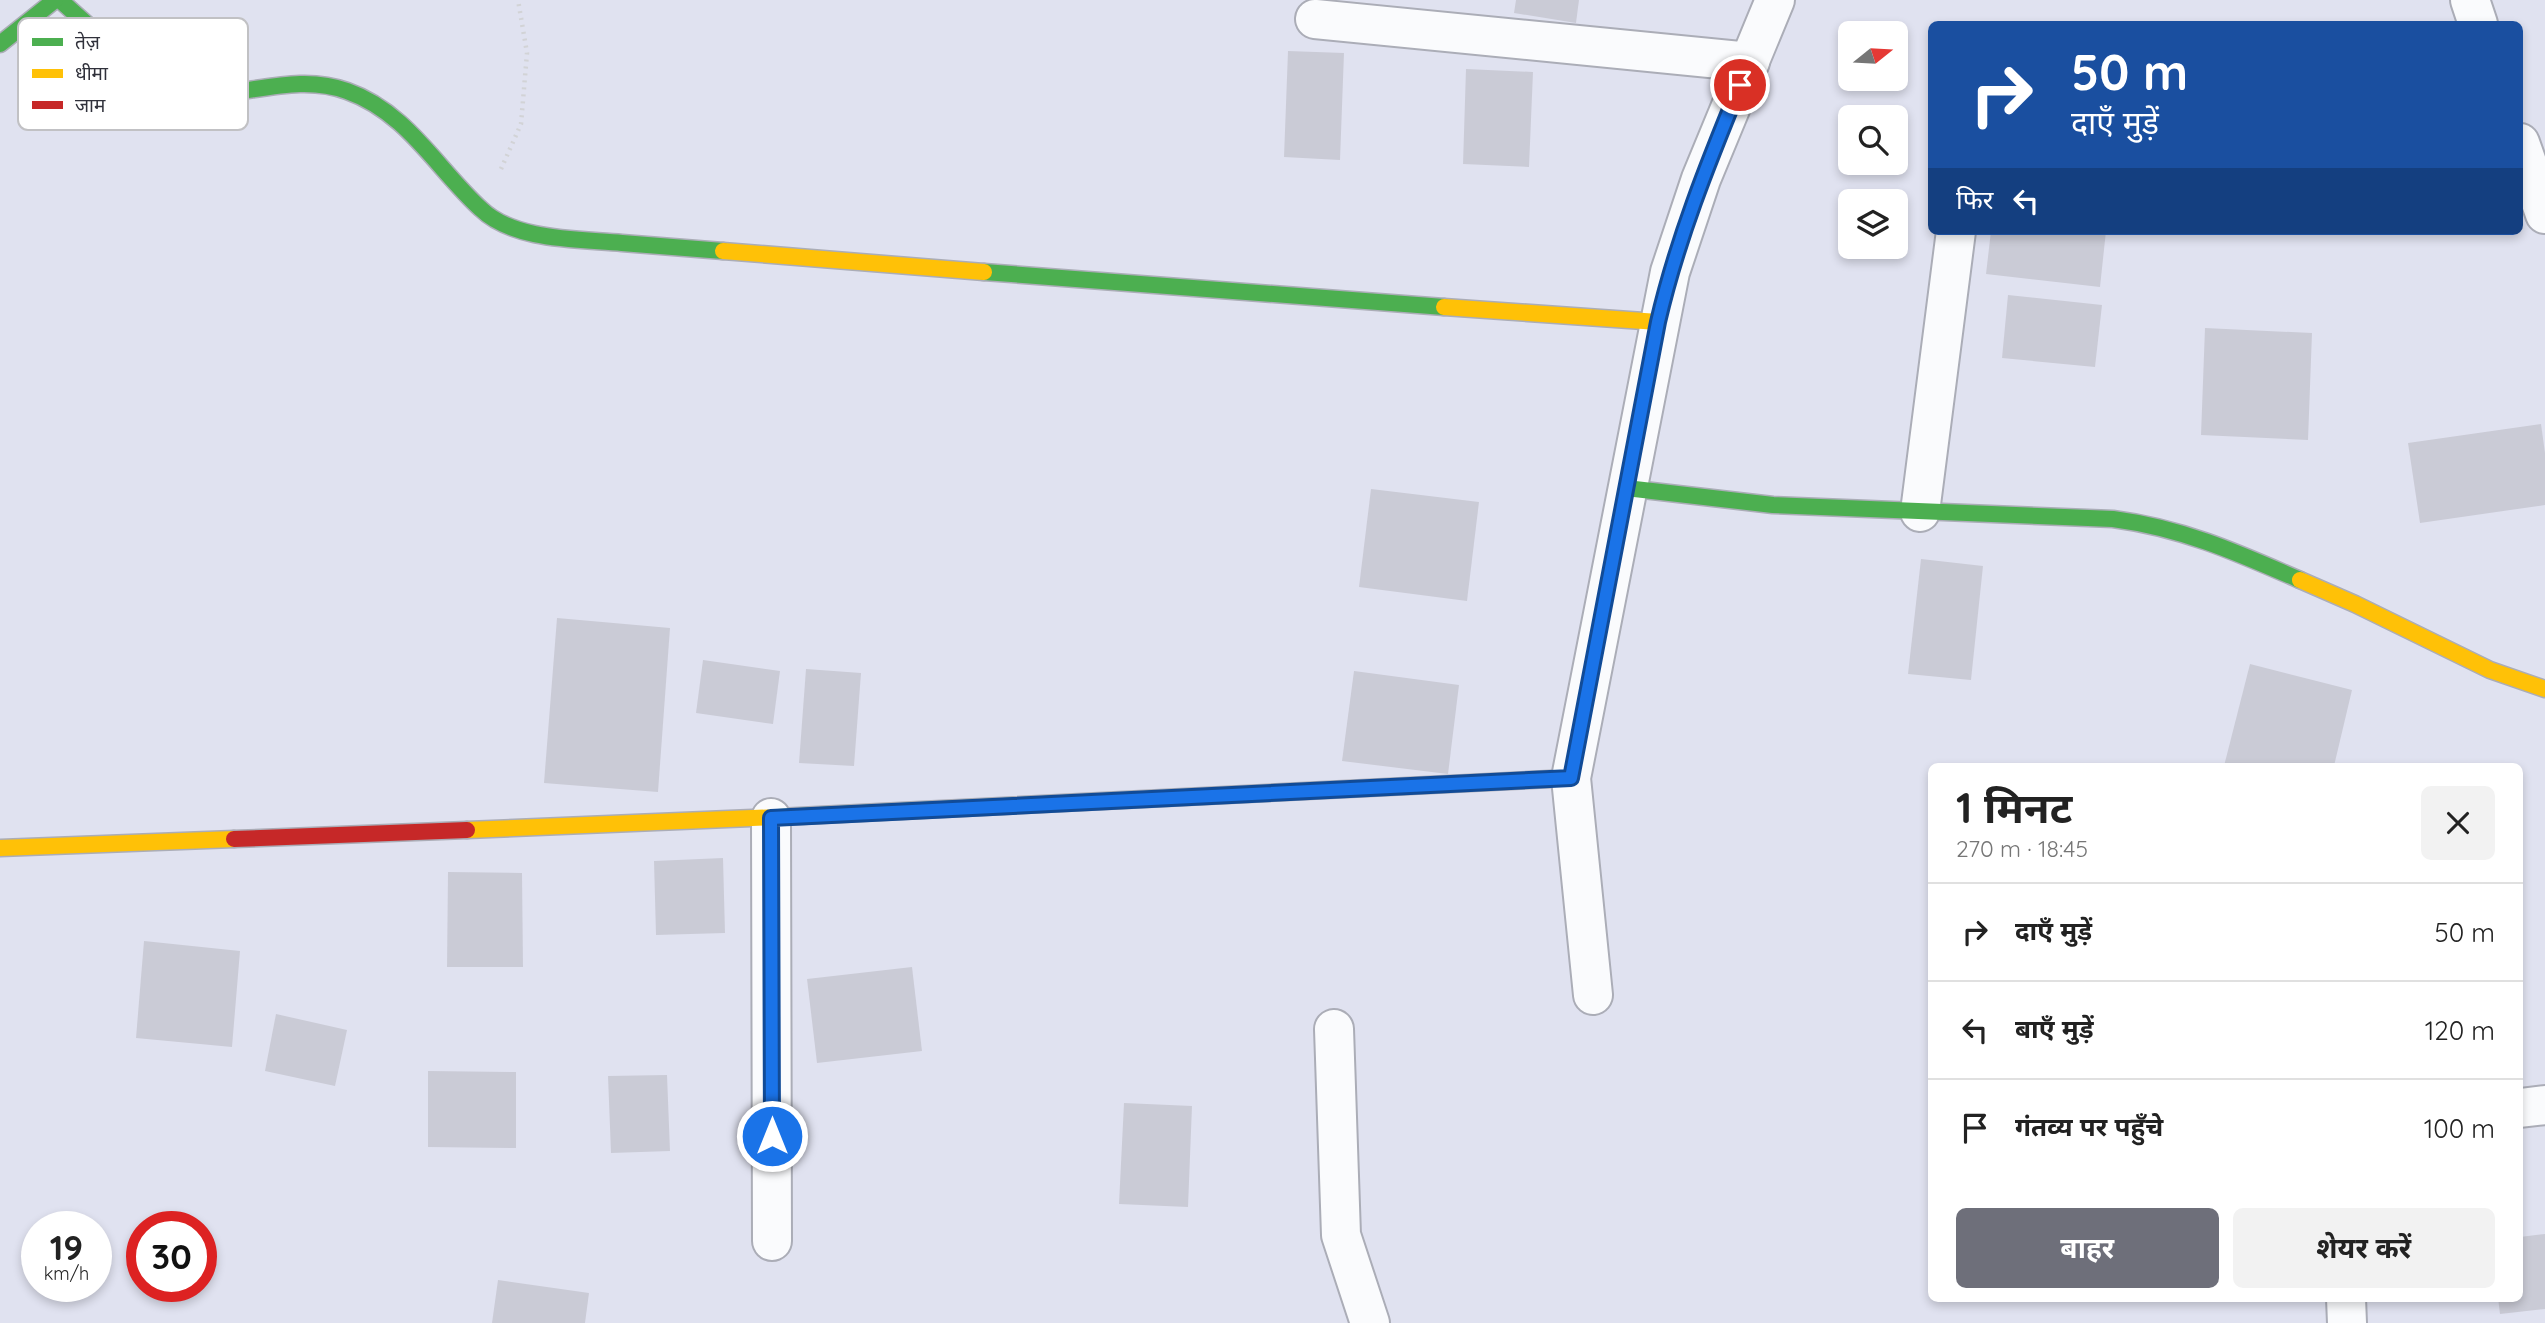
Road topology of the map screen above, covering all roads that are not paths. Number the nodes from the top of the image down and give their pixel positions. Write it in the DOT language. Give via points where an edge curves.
graph roads {
  1 [pos="58,0"];
  2 [pos="1775,0"];
  3 [pos="2470,0"];
  4 [pos="34,18"];
  5 [pos="79,18"];
  6 [pos="1315,19"];
  7 [pos="2477,21"];
  8 [pos="18,30"];
  9 [pos="0,44"];
  10 [pos="1749,62"];
  11 [pos="248,89"];
  12 [pos="2523,152"];
  13 [pos="2545,214"];
  14 [pos="1955,235"];
  15 [pos="1658,322"];
  16 [pos="1626,488"];
  17 [pos="1920,512"];
  18 [pos="2545,690"];
  19 [pos="1571,778"];
  20 [pos="771,818"];
  21 [pos="0,848"];
  22 [pos="1593,995"];
  23 [pos="1334,1029"];
  24 [pos="2545,1105"];
  25 [pos="2523,1108"];
  26 [pos="772,1241"];
  27 [pos="2346,1302"];
  28 [pos="1370,1323"];
  29 [pos="2347,1323"];
  1 -- 4 [label="street"];
  1 -- 5 [label="street"];
  2 -- 10 [label="street"];
  3 -- 7 [label="street"];
  6 -- 10 [label="street"];
  8 -- 9 [label="street"];
  10 -- 15 [label="street" via="1701,179"];
  11 -- 15 [label="street" via="324,84 349,91 380,107 415,136 482,211 508,226 548,237"];
  12 -- 13 [label="street"];
  14 -- 17 [label="street"];
  15 -- 16 [label="street"];
  16 -- 17 [label="street" via="1773,505"];
  16 -- 19 [label="street"];
  17 -- 18 [label="street" via="2113,519 2162,528 2211,542 2355,604 2490,670"];
  19 -- 20 [label="street"];
  19 -- 22 [label="street"];
  20 -- 21 [label="street"];
  20 -- 26 [label="street"];
  23 -- 28 [label="street" via="1341,1235"];
  24 -- 25 [label="street"];
  27 -- 29 [label="street"];
}
